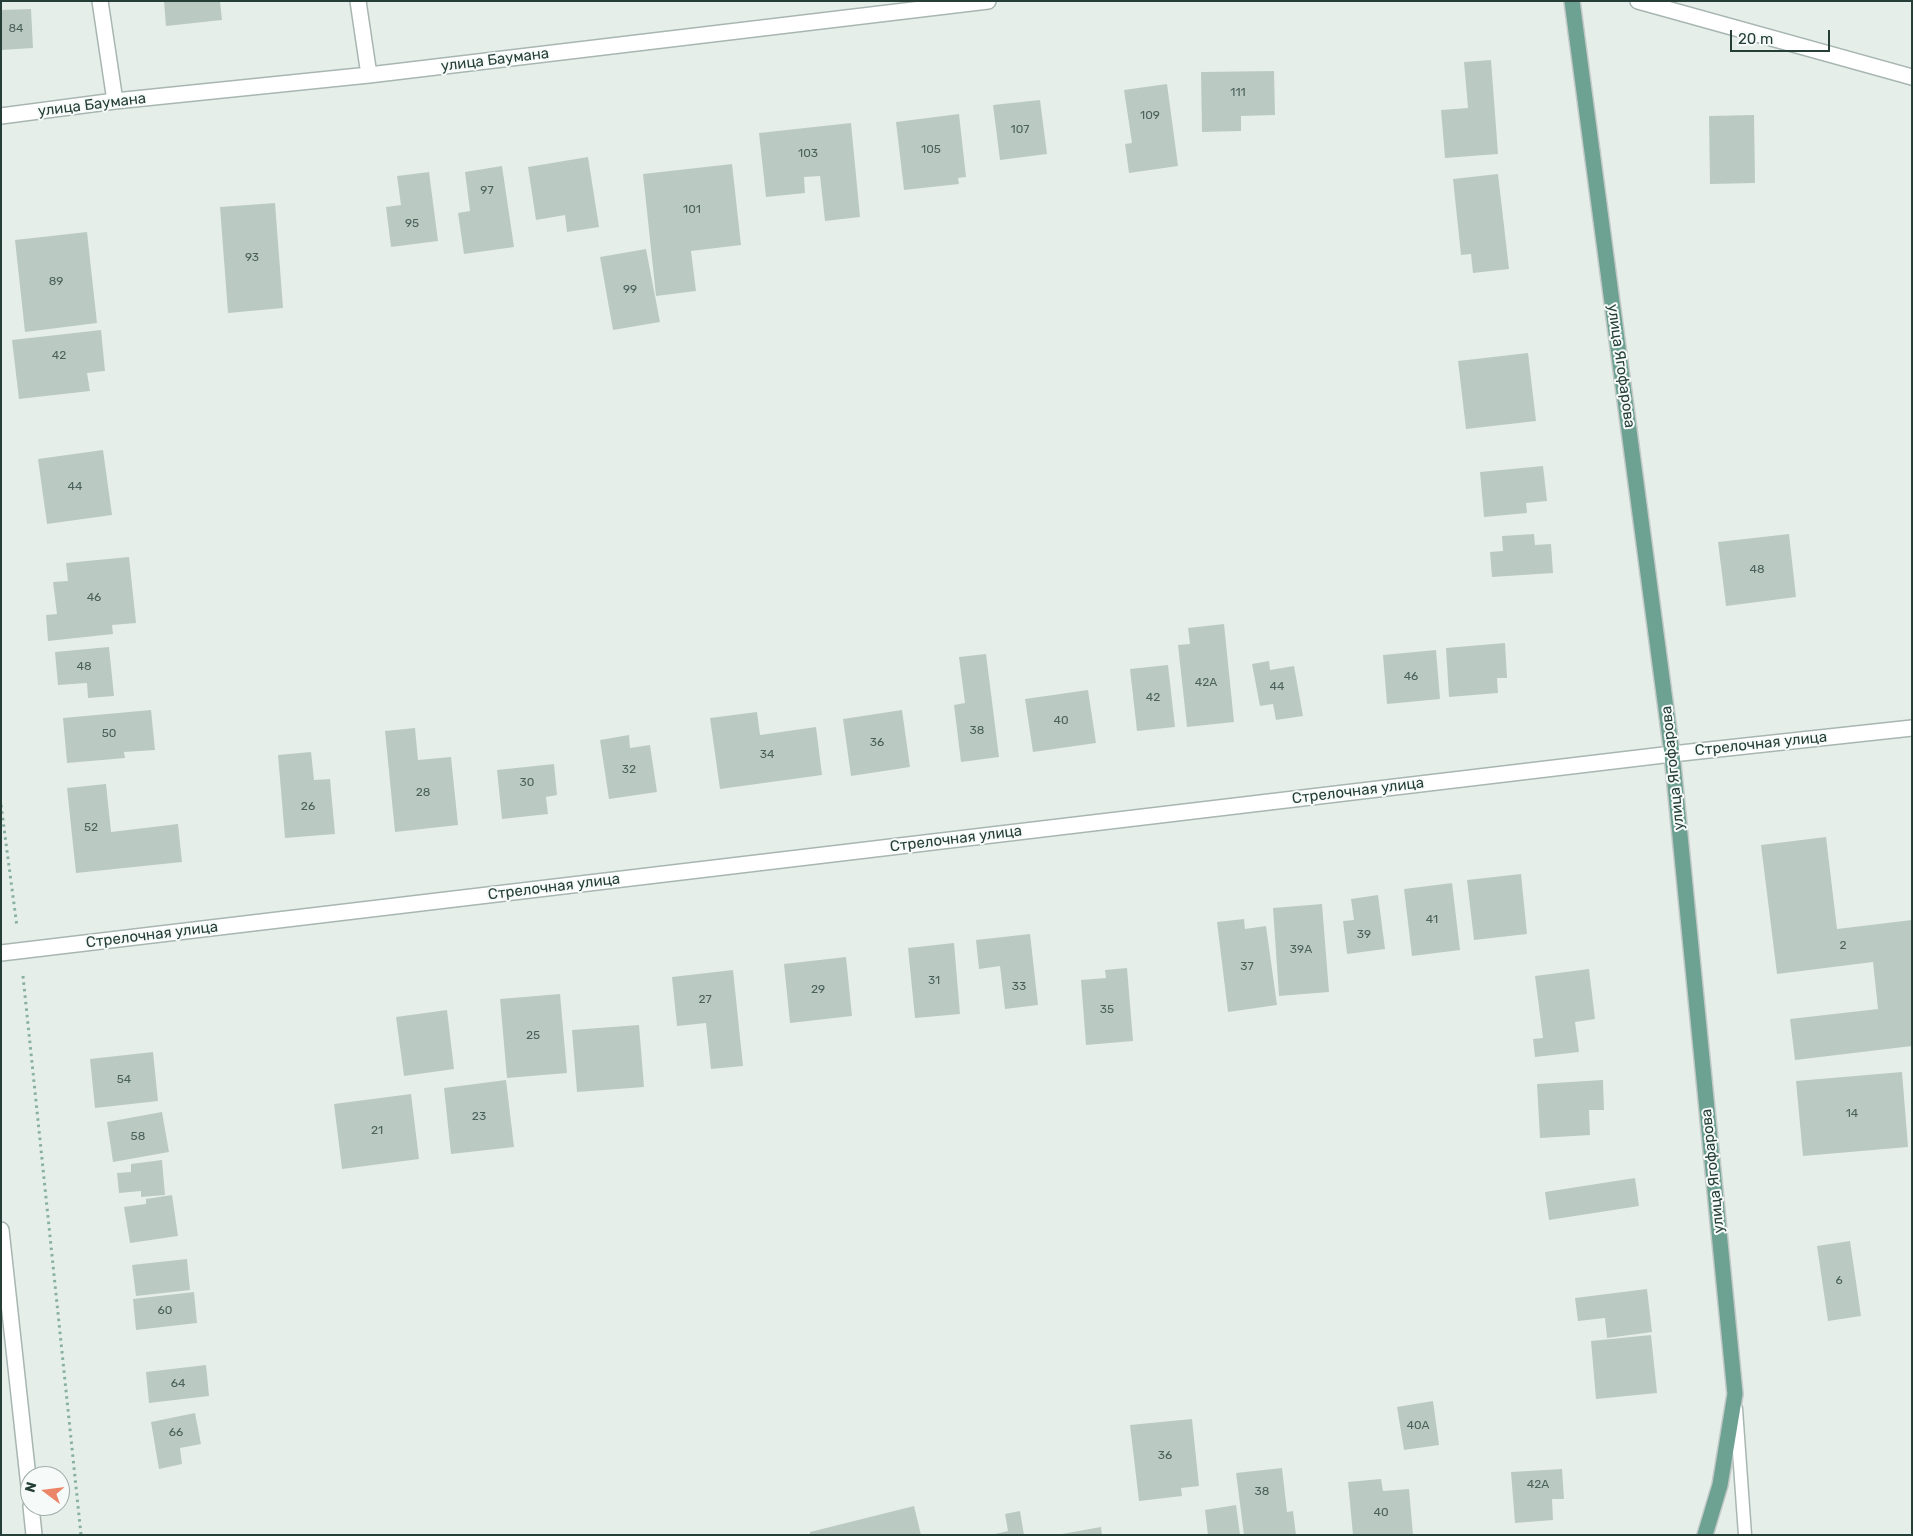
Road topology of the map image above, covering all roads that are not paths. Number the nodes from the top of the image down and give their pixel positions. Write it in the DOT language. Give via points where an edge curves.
graph roads {
  1 [pos="100,1"];
  2 [pos="358,1"];
  3 [pos="988,1"];
  4 [pos="1572,1"];
  5 [pos="1638,1"];
  6 [pos="369,76"];
  7 [pos="1912,77"];
  8 [pos="115,101"];
  9 [pos="1,116"];
  10 [pos="1912,728"];
  11 [pos="1672,754"];
  12 [pos="1,953"];
  13 [pos="1,1230"];
  14 [pos="1735,1394"];
  15 [pos="27,1466"];
  16 [pos="32,1516"];
  17 [pos="34,1535"];
  18 [pos="1705,1535"];
  19 [pos="1745,1535"];
  1 -- 8 [label="street"];
  2 -- 6 [label="street"];
  3 -- 6 [label="street, улица Баумана"];
  4 -- 11 [label="main road, улица Ягофарова"];
  5 -- 7 [label="street"];
  6 -- 8 [label="street, улица Баумана"];
  8 -- 9 [label="street, улица Баумана"];
  10 -- 11 [label="street, Стрелочная улица"];
  11 -- 12 [label="street, Стрелочная улица"];
  11 -- 14 [label="main road, улица Ягофарова"];
  13 -- 15 [label="street"];
  14 -- 18 [label="main road, улица Ягофарова" via="1720,1485"];
  14 -- 19 [label="lane"];
  16 -- 17 [label="street"];
}
